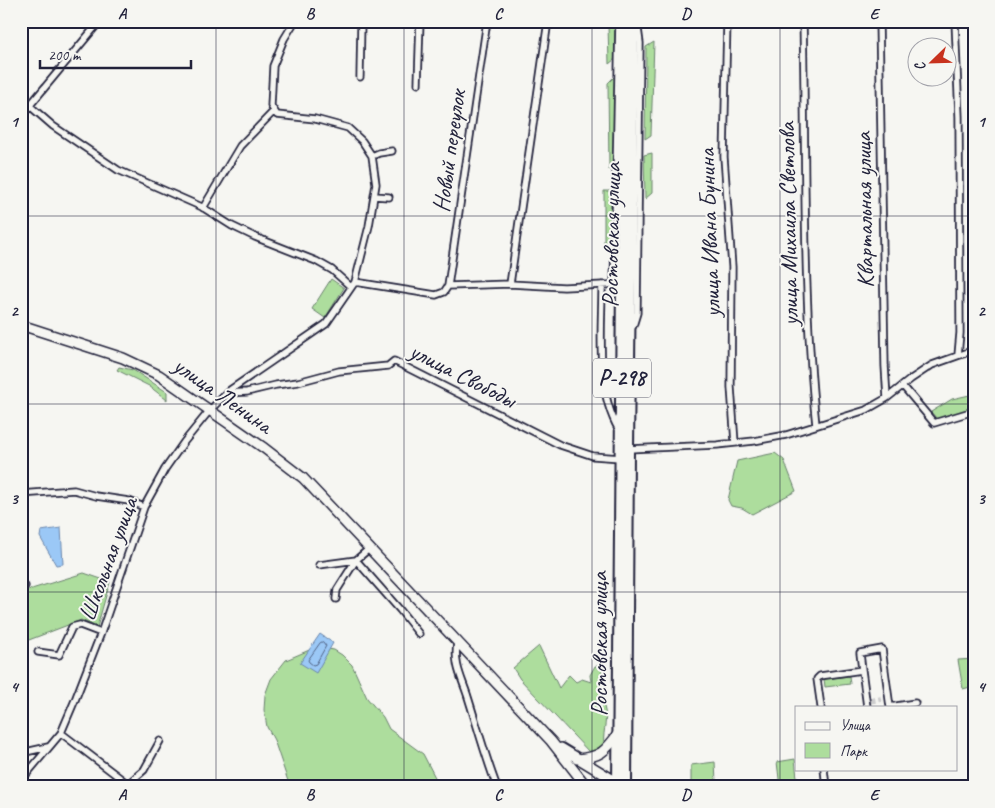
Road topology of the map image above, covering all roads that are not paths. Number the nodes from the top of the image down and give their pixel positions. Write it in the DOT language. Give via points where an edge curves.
graph roads {
  1 [pos="100,21"];
  2 [pos="295,21"];
  3 [pos="361,21"];
  4 [pos="420,21"];
  5 [pos="487,21"];
  6 [pos="548,21"];
  7 [pos="619,21"];
  8 [pos="624,21"];
  9 [pos="633,21"];
  10 [pos="637,21"];
  11 [pos="727,21"];
  12 [pos="803,21"];
  13 [pos="879,21"];
  14 [pos="955,21"];
  15 [pos="360,77"];
  16 [pos="418,84"];
  17 [pos="30,106"];
  18 [pos="274,111"];
  19 [pos="21,116"];
  20 [pos="392,152"];
  21 [pos="372,156"];
  22 [pos="374,196"];
  23 [pos="389,197"];
  24 [pos="203,208"];
  25 [pos="353,284"];
  26 [pos="510,284"];
  27 [pos="619,284"];
  28 [pos="602,285"];
  29 [pos="448,286"];
  30 [pos="21,325"];
  31 [pos="630,336"];
  32 [pos="974,350"];
  33 [pos="958,355"];
  34 [pos="902,386"];
  35 [pos="227,393"];
  36 [pos="887,398"];
  37 [pos="210,410"];
  38 [pos="974,411"];
  39 [pos="816,425"];
  40 [pos="621,434"];
  41 [pos="736,443"];
  42 [pos="628,449"];
  43 [pos="620,458"];
  44 [pos="21,494"];
  45 [pos="144,507"];
  46 [pos="370,548"];
  47 [pos="356,560"];
  48 [pos="319,565"];
  49 [pos="336,599"];
  50 [pos="101,633"];
  51 [pos="419,634"];
  52 [pos="456,642"];
  53 [pos="38,652"];
  54 [pos="862,670"];
  55 [pos="889,698"];
  56 [pos="880,699"];
  57 [pos="868,703"];
  58 [pos="915,703"];
  59 [pos="821,706"];
  60 [pos="890,706"];
  61 [pos="896,706"];
  62 [pos="61,733"];
  63 [pos="618,734"];
  64 [pos="551,740"];
  65 [pos="160,741"];
  66 [pos="48,747"];
  67 [pos="21,753"];
  68 [pos="578,759"];
  69 [pos="824,770"];
  70 [pos="128,785"];
  71 [pos="619,785"];
  72 [pos="974,785"];
  73 [pos="23,787"];
  74 [pos="496,787"];
  75 [pos="587,787"];
  76 [pos="599,787"];
  77 [pos="826,787"];
  78 [pos="967,787"];
  1 -- 17 [label="street"];
  2 -- 18 [label="street" via="273,66 271,106"];
  3 -- 15 [label="street"];
  4 -- 16 [label="street, Новый переулок"];
  5 -- 29 [label="street, Новый переулок"];
  6 -- 26 [label="street"];
  7 -- 27 [label="street"];
  8 -- 27 [label="highway, Ростовская улица / Р-298"];
  9 -- 31 [label="highway, Ростовская улица / Р-298"];
  10 -- 31 [label="street" via="640,43 637,313"];
  11 -- 41 [label="street, улица Ивана Бунина" via="724,157 732,267 731,387"];
  12 -- 39 [label="street, улица Михаила Светлова" via="804,198"];
  13 -- 36 [label="street, Квартальная улица"];
  14 -- 33 [label="street" via="960,117"];
  17 -- 19 [label="street"];
  17 -- 24 [label="street" via="53,126 118,170"];
  18 -- 21 [label="street" via="277,115 315,119 348,128"];
  18 -- 24 [label="street" via="240,146"];
  20 -- 21 [label="street"];
  21 -- 22 [label="street" via="376,184"];
  22 -- 23 [label="street"];
  22 -- 25 [label="street"];
  24 -- 25 [label="street" via="255,237 316,261"];
  25 -- 29 [label="street" via="436,294 444,292"];
  25 -- 35 [label="street" via="326,324"];
  26 -- 28 [label="street"];
  26 -- 29 [label="street"];
  27 -- 28 [label="street"];
  27 -- 40 [label="highway, Ростовская улица / Р-298"];
  28 -- 40 [label="street, Ростовская улица" via="602,364 610,407"];
  30 -- 37 [label="main road, улица Ленина" via="123,358 159,375"];
  31 -- 42 [label="highway, Ростовская улица / Р-298"];
  32 -- 33 [label="street"];
  33 -- 34 [label="street" via="932,366"];
  34 -- 36 [label="street"];
  34 -- 38 [label="street" via="934,423"];
  35 -- 37 [label="street"];
  35 -- 43 [label="street, улица Свободы" via="298,382 340,371 388,366 394,361 560,445 593,456"];
  36 -- 39 [label="street" via="866,410"];
  37 -- 45 [label="street, Школьная улица" via="165,469"];
  37 -- 46 [label="main road, улица Ленина" via="303,478"];
  39 -- 41 [label="street" via="786,435"];
  40 -- 43 [label="highway, Ростовская улица / Р-298"];
  41 -- 42 [label="street"];
  42 -- 71 [label="highway, Ростовская улица / Р-298" via="627,713"];
  43 -- 63 [label="highway, Ростовская улица / Р-298"];
  44 -- 45 [label="street" via="74,490"];
  45 -- 50 [label="street, Школьная улица"];
  46 -- 47 [label="street"];
  46 -- 52 [label="main road, улица Ленина"];
  47 -- 48 [label="street"];
  47 -- 49 [label="street" via="337,590"];
  47 -- 51 [label="street"];
  50 -- 53 [label="street" via="80,625 72,627 59,655"];
  50 -- 62 [label="street, Школьная улица"];
  52 -- 64 [label="main road, улица Ленина"];
  52 -- 74 [label="street" via="458,671"];
  54 -- 55 [label="street" via="860,653 882,650"];
  54 -- 57 [label="street"];
  54 -- 59 [label="street" via="820,676 817,679"];
  55 -- 56 [label="street"];
  55 -- 60 [label="street"];
  58 -- 61 [label="street"];
  62 -- 66 [label="street, Школьная улица"];
  62 -- 70 [label="street"];
  63 -- 68 [label="main road" via="601,754"];
  63 -- 71 [label="highway, Р-298"];
  64 -- 68 [label="main road"];
  64 -- 75 [label="main road"];
  65 -- 70 [label="street" via="144,770"];
  66 -- 67 [label="street"];
  66 -- 73 [label="street, Школьная улица" via="24,777"];
  68 -- 71 [label="main road"];
  69 -- 77 [label="street"];
  71 -- 76 [label="main road"];
  72 -- 78 [label="street"];
}
